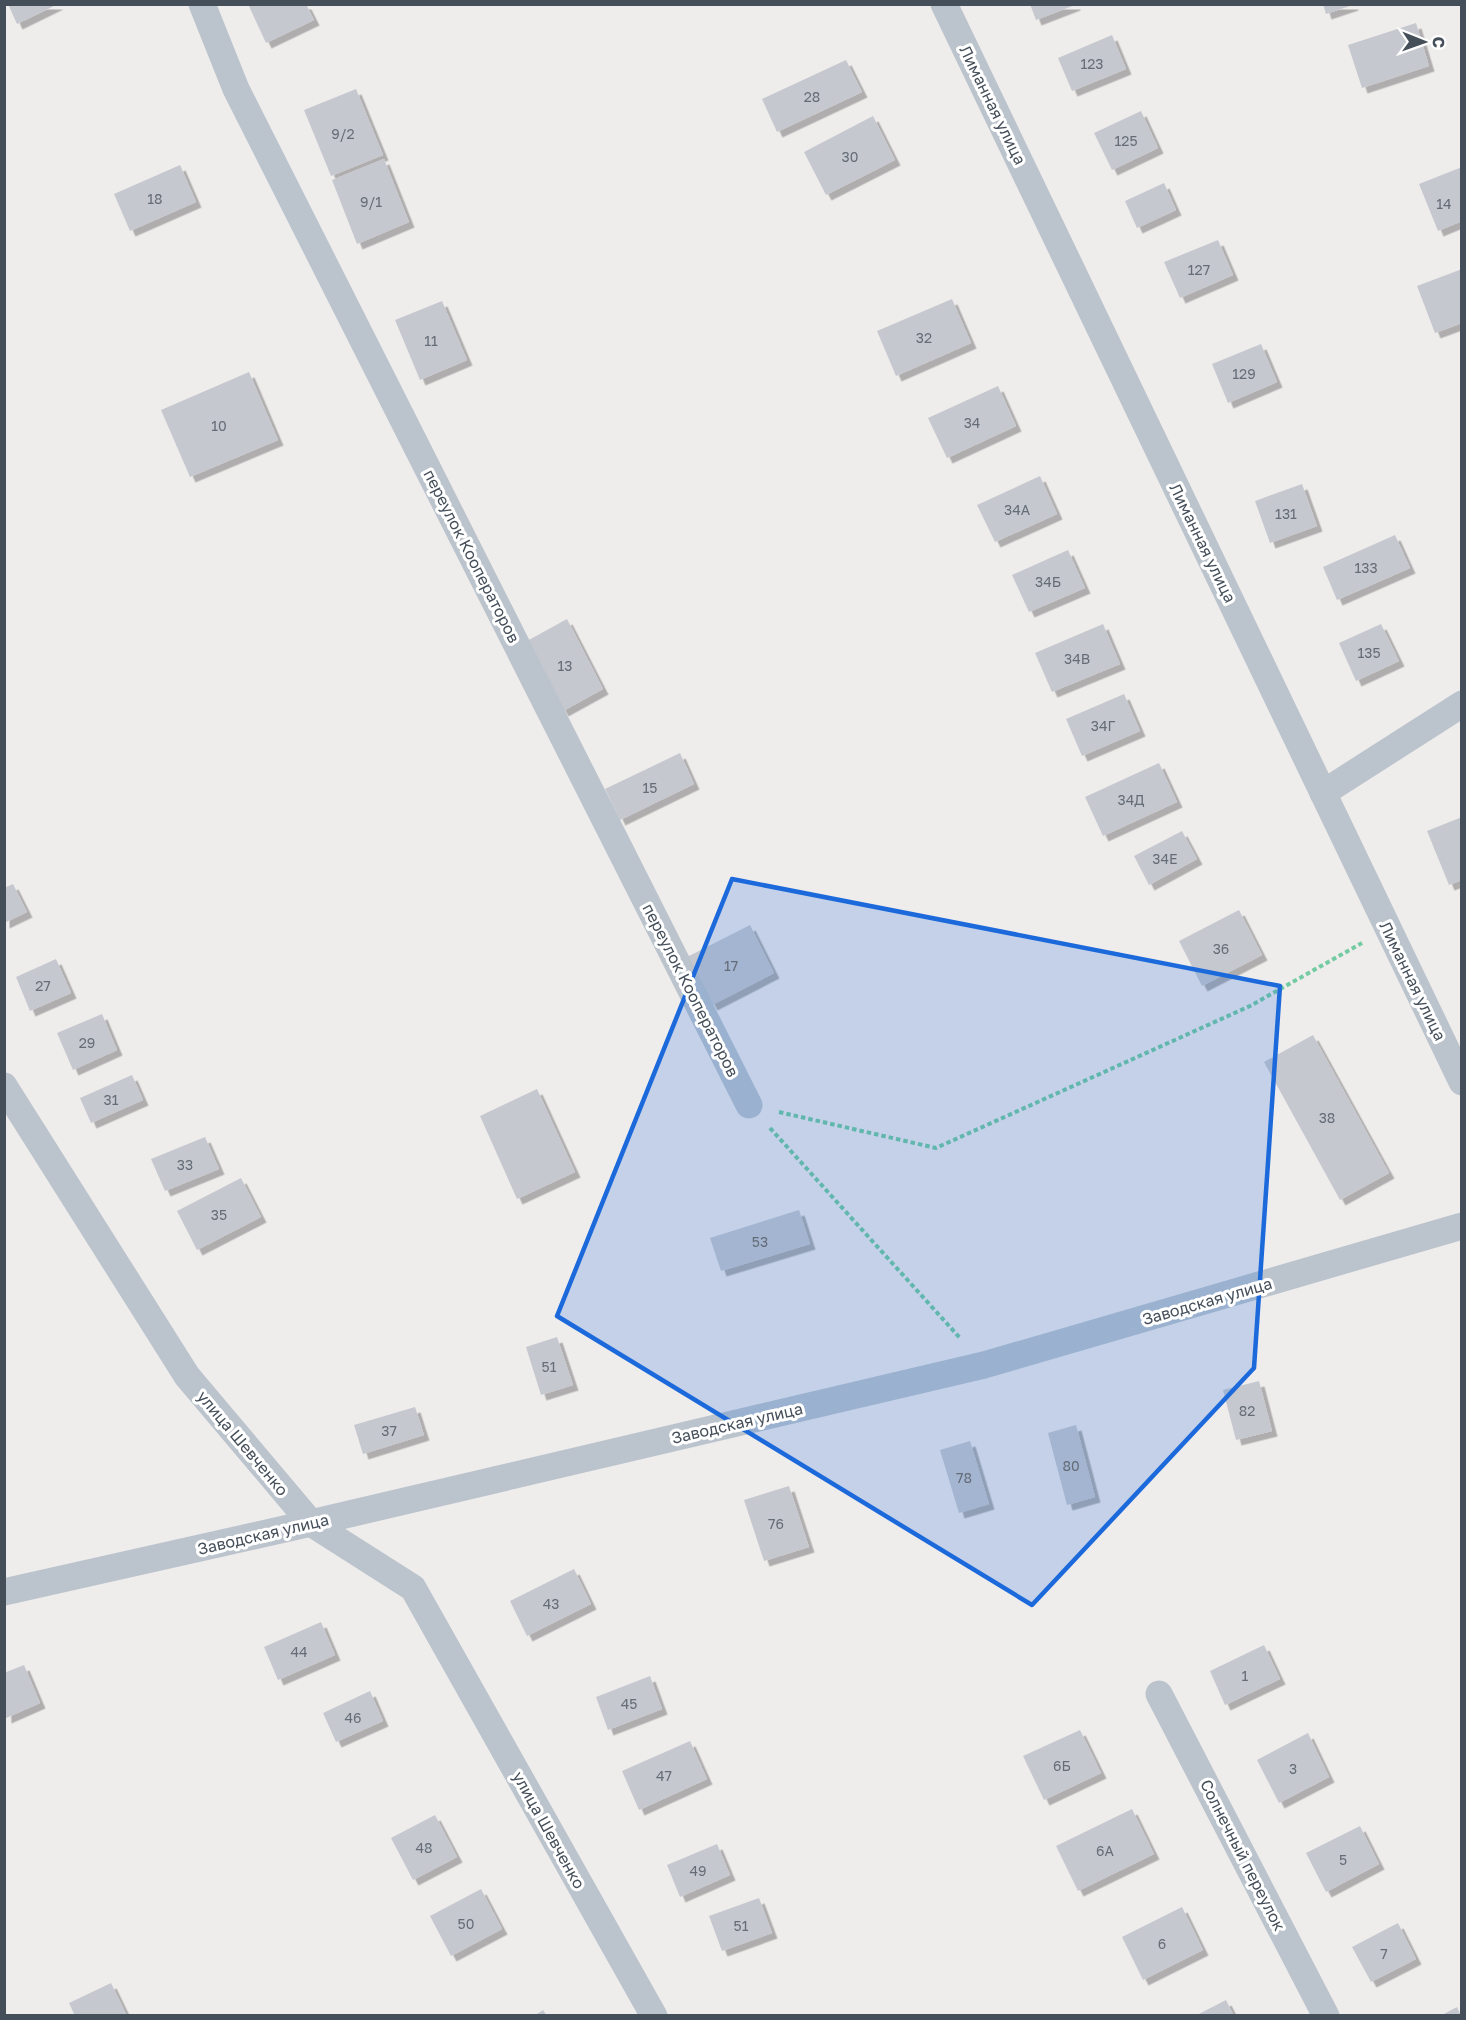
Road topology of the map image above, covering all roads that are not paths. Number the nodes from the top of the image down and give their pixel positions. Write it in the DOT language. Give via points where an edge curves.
graph roads {
  1 [pos="202,4"];
  2 [pos="944,4"];
  3 [pos="1461,704"];
  4 [pos="1323,793"];
  5 [pos="1461,1082"];
  6 [pos="4,1086"];
  7 [pos="749,1105"];
  8 [pos="1461,1226"];
  9 [pos="311,1523"];
  10 [pos="4,1592"];
  11 [pos="1159,1694"];
  12 [pos="654,2016"];
  13 [pos="1326,2016"];
  1 -- 7 [label="street, переулок Кооператоров" via="236,89"];
  2 -- 4 [label="street, Лиманная улица"];
  3 -- 4 [label="street"];
  4 -- 5 [label="street, Лиманная улица"];
  6 -- 9 [label="street, улица Шевченко" via="187,1376"];
  8 -- 9 [label="street, Заводская улица" via="984,1365"];
  9 -- 10 [label="street, Заводская улица"];
  9 -- 12 [label="street, улица Шевченко" via="413,1588"];
  11 -- 13 [label="street, Солнечный переулок"];
}
